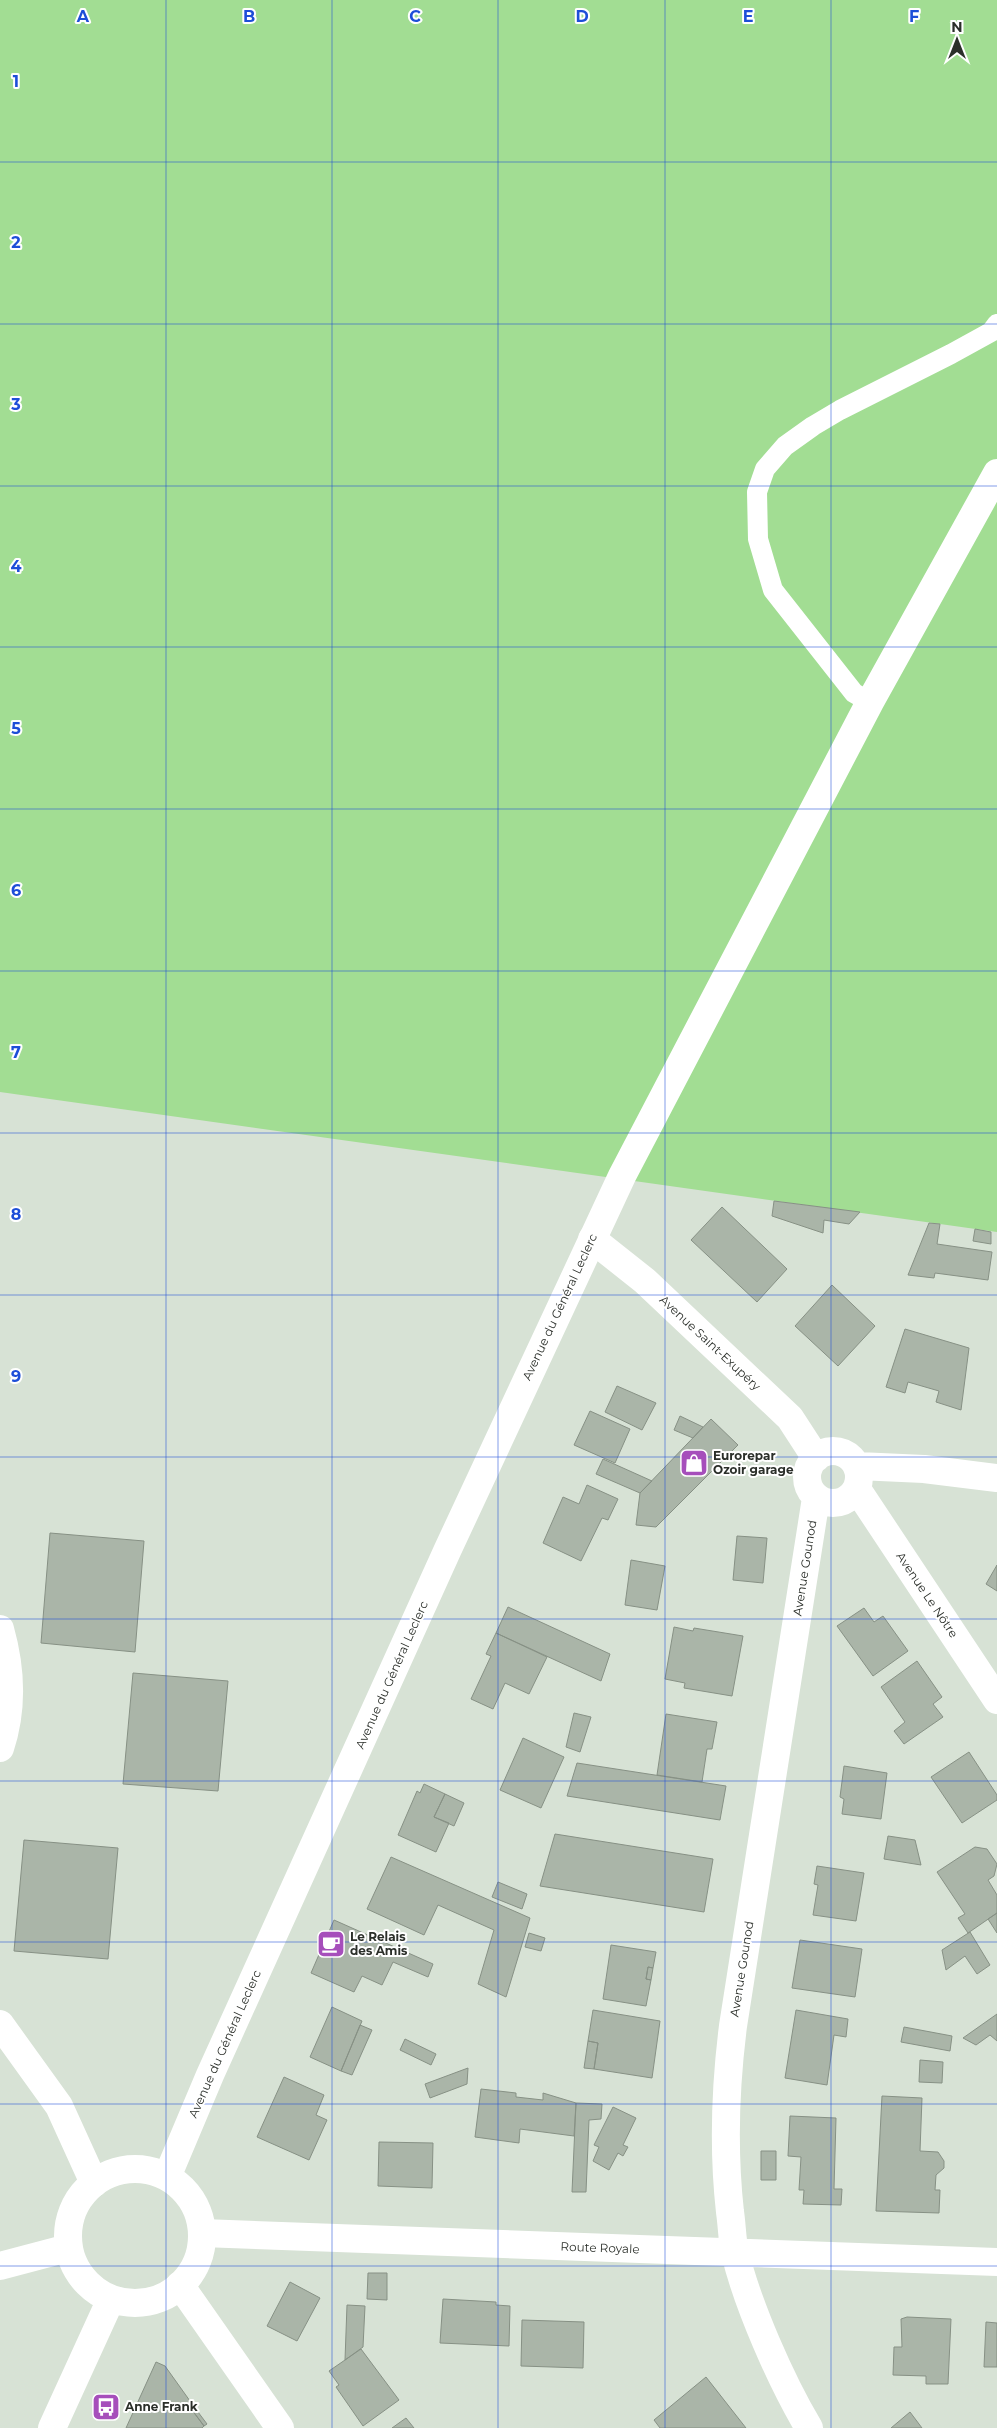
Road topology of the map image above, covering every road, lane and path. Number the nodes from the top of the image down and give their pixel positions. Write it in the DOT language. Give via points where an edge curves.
graph roads {
  1 [pos="997,324"];
  2 [pos="997,473"];
  3 [pos="870,702"];
  4 [pos="592,1239"];
  5 [pos="816,1458"];
  6 [pos="857,1478"];
  7 [pos="997,1478"];
  8 [pos="816,1498"];
  9 [pos="0,1628"];
  10 [pos="997,1700"];
  11 [pos="0,1748"];
  12 [pos="0,2024"];
  13 [pos="167,2177"];
  14 [pos="94,2182"];
  15 [pos="202,2232"];
  16 [pos="68,2248"];
  17 [pos="735,2252"];
  18 [pos="997,2262"];
  19 [pos="0,2266"];
  20 [pos="180,2286"];
  21 [pos="111,2299"];
  22 [pos="52,2428"];
  23 [pos="280,2428"];
  24 [pos="809,2428"];
  1 -- 3 [label="lane" via="991,332 952,354 813,426 785,446 765,469 757,492 758,539 773,590 854,693"];
  2 -- 3 [label="street, Avenue du Général Leclerc"];
  3 -- 4 [label="street, Avenue du Général Leclerc"];
  4 -- 5 [label="street, Avenue Saint-Exupéry" via="645,1281 790,1418"];
  4 -- 13 [label="street, Avenue du Général Leclerc" via="277,1927"];
  5 -- 6 [label="street" via="823,1453 839,1451 847,1454"];
  5 -- 8 [label="street" via="807,1473"];
  6 -- 7 [label="street" via="924,1469"];
  6 -- 8 [label="street" via="846,1501 823,1502"];
  6 -- 10 [label="street, Avenue Le Nôtre"];
  8 -- 17 [label="street, Avenue Gounod" via="727,2078 725,2164"];
  9 -- 11 [label="street" via="7,1654 10,1690 7,1727"];
  12 -- 14 [label="street" via="59,2106"];
  13 -- 14 [label="street" via="149,2170 130,2169"];
  13 -- 15 [label="street" via="192,2200"];
  14 -- 16 [label="street" via="83,2193 70,2219"];
  15 -- 17 [label="street, Route Royale"];
  15 -- 20 [label="street" via="200,2252 193,2270"];
  16 -- 19 [label="street"];
  16 -- 21 [label="street" via="83,2280"];
  17 -- 18 [label="street, Route Royale"];
  17 -- 24 [label="street, Avenue Gounod" via="756,2317"];
  20 -- 21 [label="street" via="148,2302 129,2303"];
  20 -- 23 [label="street"];
  21 -- 22 [label="street"];
}
